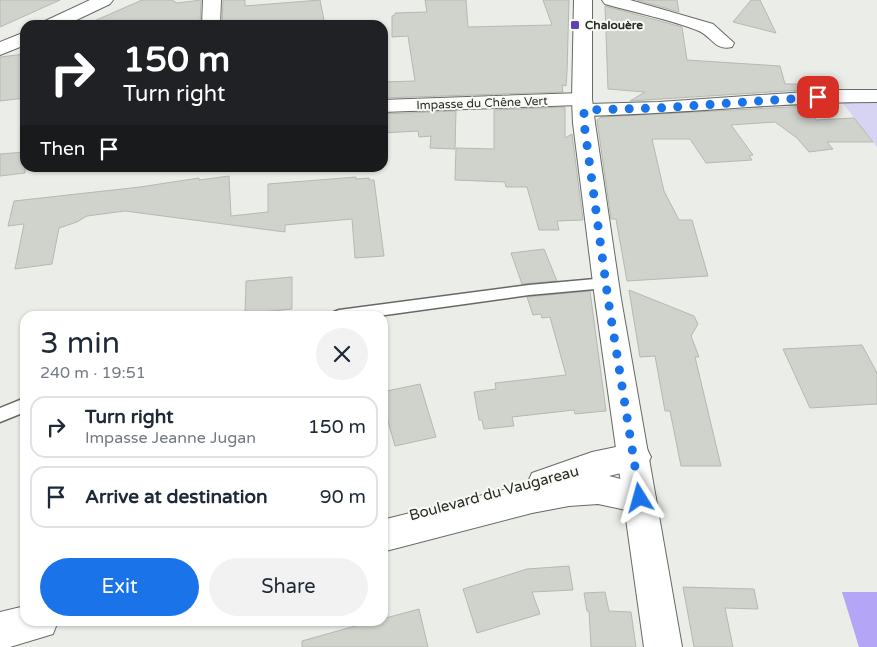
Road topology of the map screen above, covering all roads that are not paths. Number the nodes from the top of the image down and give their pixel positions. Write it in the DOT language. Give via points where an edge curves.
graph roads {
  1 [pos="212,0"];
  2 [pos="582,0"];
  3 [pos="611,0"];
  4 [pos="92,2"];
  5 [pos="60,20"];
  6 [pos="211,20"];
  7 [pos="20,40"];
  8 [pos="725,43"];
  9 [pos="0,49"];
  10 [pos="877,96"];
  11 [pos="583,105"];
  12 [pos="388,106"];
  13 [pos="606,282"];
  14 [pos="376,311"];
  15 [pos="20,407"];
  16 [pos="0,415"];
  17 [pos="635,457"];
  18 [pos="640,498"];
  19 [pos="388,521"];
  20 [pos="388,534"];
  21 [pos="20,613"];
  22 [pos="0,619"];
  23 [pos="20,626"];
  24 [pos="0,631"];
  25 [pos="664,647"];
  1 -- 6 [label="street"];
  2 -- 11 [label="street"];
  3 -- 8 [label="street" via="707,28"];
  4 -- 5 [label="street"];
  7 -- 9 [label="street"];
  10 -- 11 [label="street, Impasse du Chêne Vert" via="659,108"];
  11 -- 12 [label="street, Impasse du Chêne Vert"];
  11 -- 13 [label="street"];
  13 -- 14 [label="lane"];
  13 -- 17 [label="street"];
  15 -- 16 [label="lane"];
  17 -- 18 [label="street"];
  17 -- 19 [label="street, Boulevard du Vaugareau" via="613,460 550,481"];
  18 -- 20 [label="street, Boulevard du Vaugareau" via="598,489 569,491"];
  18 -- 25 [label="street"];
  21 -- 22 [label="street"];
  23 -- 24 [label="street"];
}
